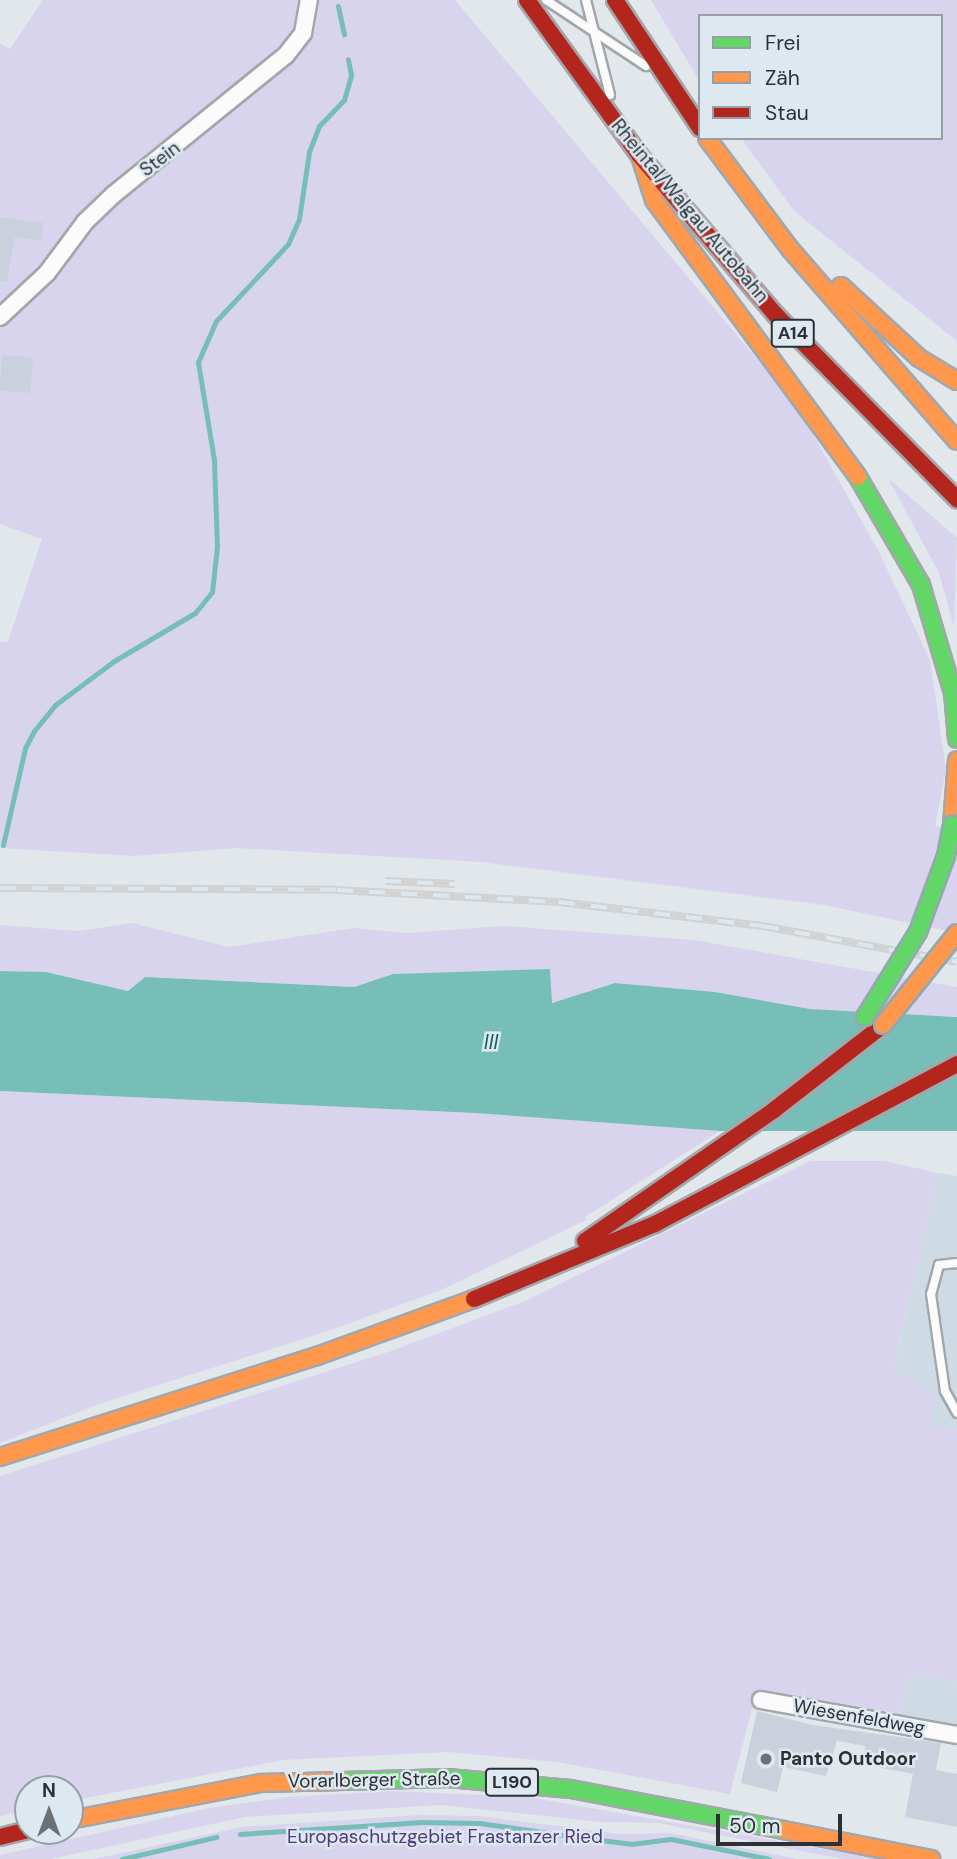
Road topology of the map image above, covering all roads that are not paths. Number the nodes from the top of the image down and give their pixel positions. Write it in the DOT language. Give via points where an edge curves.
graph roads {
  1 [pos="309,0"];
  2 [pos="527,0"];
  3 [pos="546,0"];
  4 [pos="586,0"];
  5 [pos="615,0"];
  6 [pos="592,30"];
  7 [pos="666,79"];
  8 [pos="698,125"];
  9 [pos="619,127"];
  10 [pos="708,140"];
  11 [pos="640,156"];
  12 [pos="775,230"];
  13 [pos="0,317"];
  14 [pos="957,381"];
  15 [pos="957,441"];
  16 [pos="949,482"];
  17 [pos="957,499"];
  18 [pos="957,739"];
  19 [pos="957,760"];
  20 [pos="957,933"];
  21 [pos="957,1064"];
  22 [pos="829,1065"];
  23 [pos="557,1261"];
  24 [pos="957,1263"];
  25 [pos="957,1413"];
  26 [pos="0,1457"];
  27 [pos="761,1700"];
  28 [pos="957,1735"];
  29 [pos="84,1818"];
  30 [pos="907,1856"];
  31 [pos="931,1859"];
  1 -- 13 [label="street, Stein" via="303,33 286,55 113,195 85,222 47,273"];
  2 -- 9 [label="main road, Rheintal/Walgau Autobahn / A14"];
  3 -- 6 [label="lane"];
  4 -- 6 [label="lane"];
  5 -- 7 [label="main road"];
  6 -- 7 [label="lane"];
  6 -- 9 [label="lane"];
  7 -- 8 [label="main road"];
  9 -- 11 [label="main road, Rheintal/Walgau Autobahn / A14"];
  10 -- 12 [label="main road, A14"];
  11 -- 16 [label="main road, Rheintal/Walgau Autobahn / A14" via="775,314"];
  11 -- 18 [label="main road" via="654,200 877,503 921,585 939,638"];
  12 -- 14 [label="main road" via="822,265 919,358"];
  12 -- 15 [label="main road, A14"];
  16 -- 17 [label="main road, Rheintal/Walgau Autobahn / A14"];
  19 -- 22 [label="main road, bridge" via="946,856 918,932 894,975"];
  20 -- 22 [label="main road, bridge" via="883,1025"];
  21 -- 23 [label="main road" via="726,1188 618,1240"];
  22 -- 23 [label="main road" via="774,1110"];
  23 -- 26 [label="main road" via="490,1293 317,1356"];
  24 -- 25 [label="lane" via="939,1265 931,1294 945,1391"];
  27 -- 28 [label="street, Wiesenfeldweg"];
  29 -- 30 [label="main road, Vorarlberger Straße / L190" via="261,1783 368,1777 509,1782 679,1808"];
  30 -- 31 [label="main road, L190"];
}
